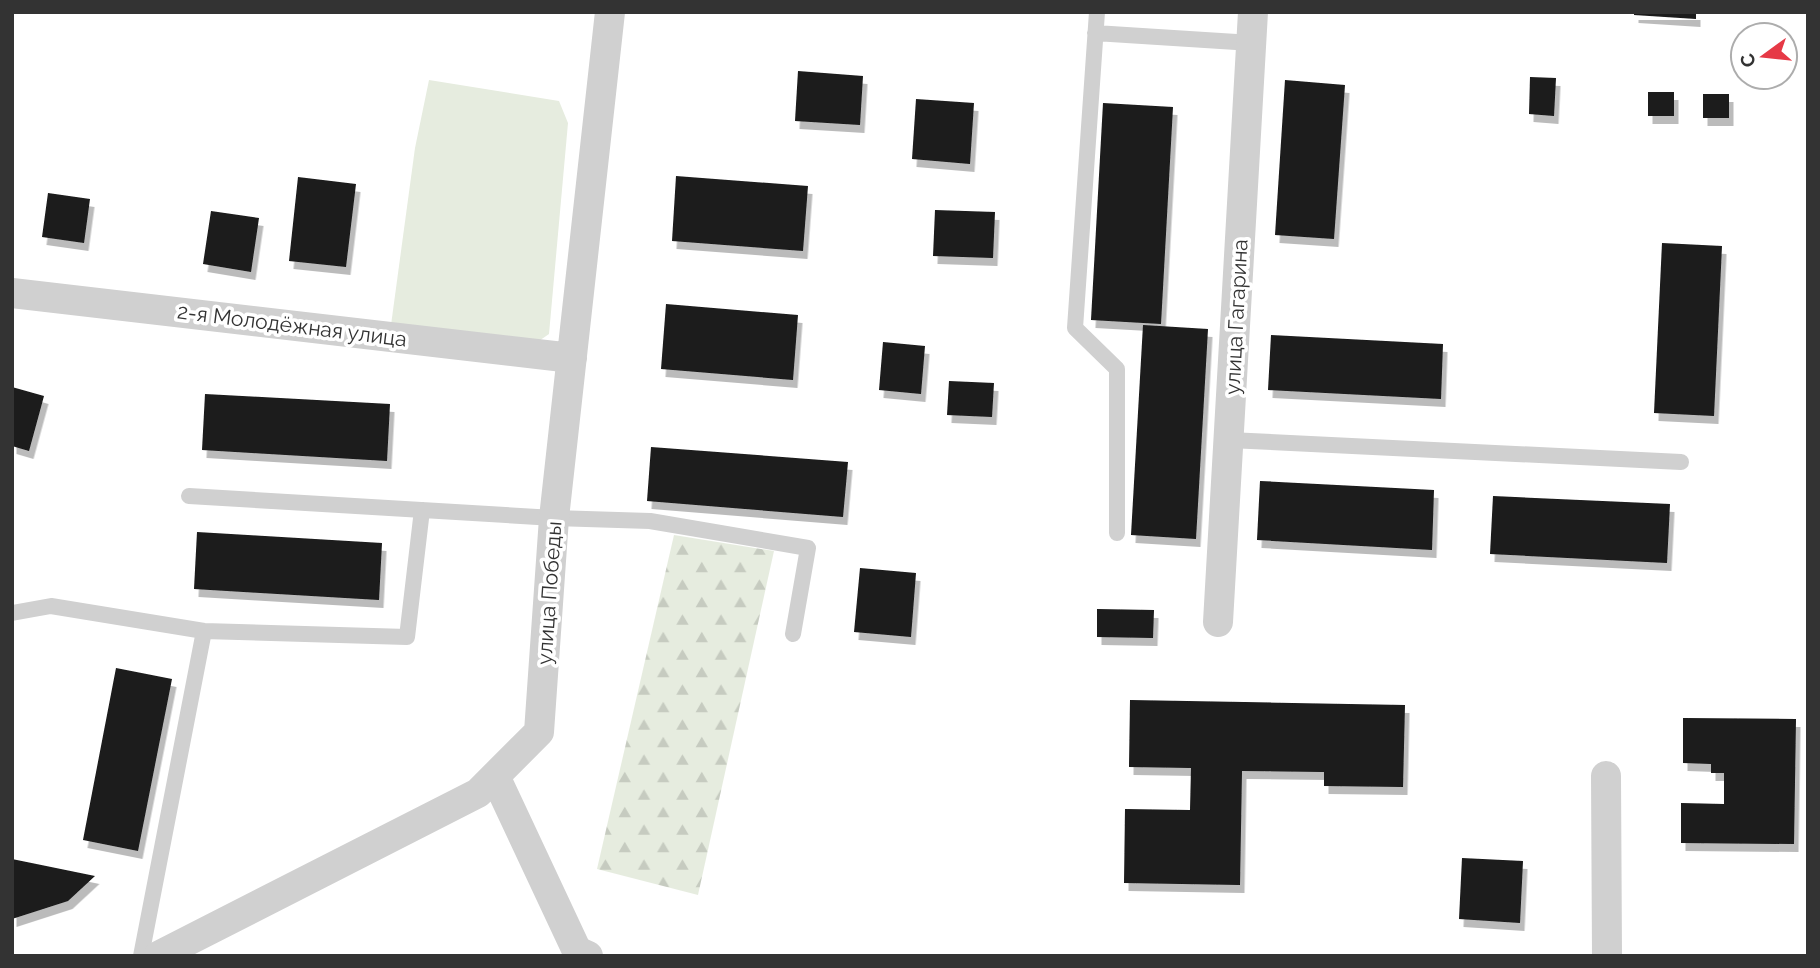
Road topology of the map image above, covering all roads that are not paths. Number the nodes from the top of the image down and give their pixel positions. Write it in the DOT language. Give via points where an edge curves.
graph roads {
  1 [pos="610,12"];
  2 [pos="1097,12"];
  3 [pos="1254,12"];
  4 [pos="1095,33"];
  5 [pos="1252,43"];
  6 [pos="12,293"];
  7 [pos="572,358"];
  8 [pos="1229,440"];
  9 [pos="1681,462"];
  10 [pos="189,496"];
  11 [pos="422,510"];
  12 [pos="554,518"];
  13 [pos="1117,533"];
  14 [pos="12,613"];
  15 [pos="1218,622"];
  16 [pos="204,631"];
  17 [pos="793,634"];
  18 [pos="495,776"];
  19 [pos="1606,776"];
  20 [pos="581,954"];
  21 [pos="141,956"];
  22 [pos="158,956"];
  23 [pos="1607,956"];
  1 -- 7 [label="street, улица Победы"];
  2 -- 4 [label="lane"];
  3 -- 5 [label="street, улица Гагарина"];
  4 -- 5 [label="lane"];
  4 -- 13 [label="lane" via="1075,328 1117,369"];
  5 -- 8 [label="street, улица Гагарина"];
  6 -- 7 [label="street, 2-я Молодёжная улица"];
  7 -- 12 [label="street, улица Победы"];
  8 -- 9 [label="lane"];
  8 -- 15 [label="street, улица Гагарина"];
  10 -- 11 [label="lane"];
  11 -- 12 [label="lane"];
  11 -- 16 [label="lane" via="407,637"];
  12 -- 17 [label="lane" via="650,521 808,548"];
  12 -- 18 [label="street, улица Победы" via="539,732"];
  14 -- 16 [label="lane" via="51,606"];
  16 -- 21 [label="lane"];
  18 -- 20 [label="street"];
  18 -- 22 [label="street, улица Победы" via="478,793"];
  19 -- 23 [label="street"];
}
